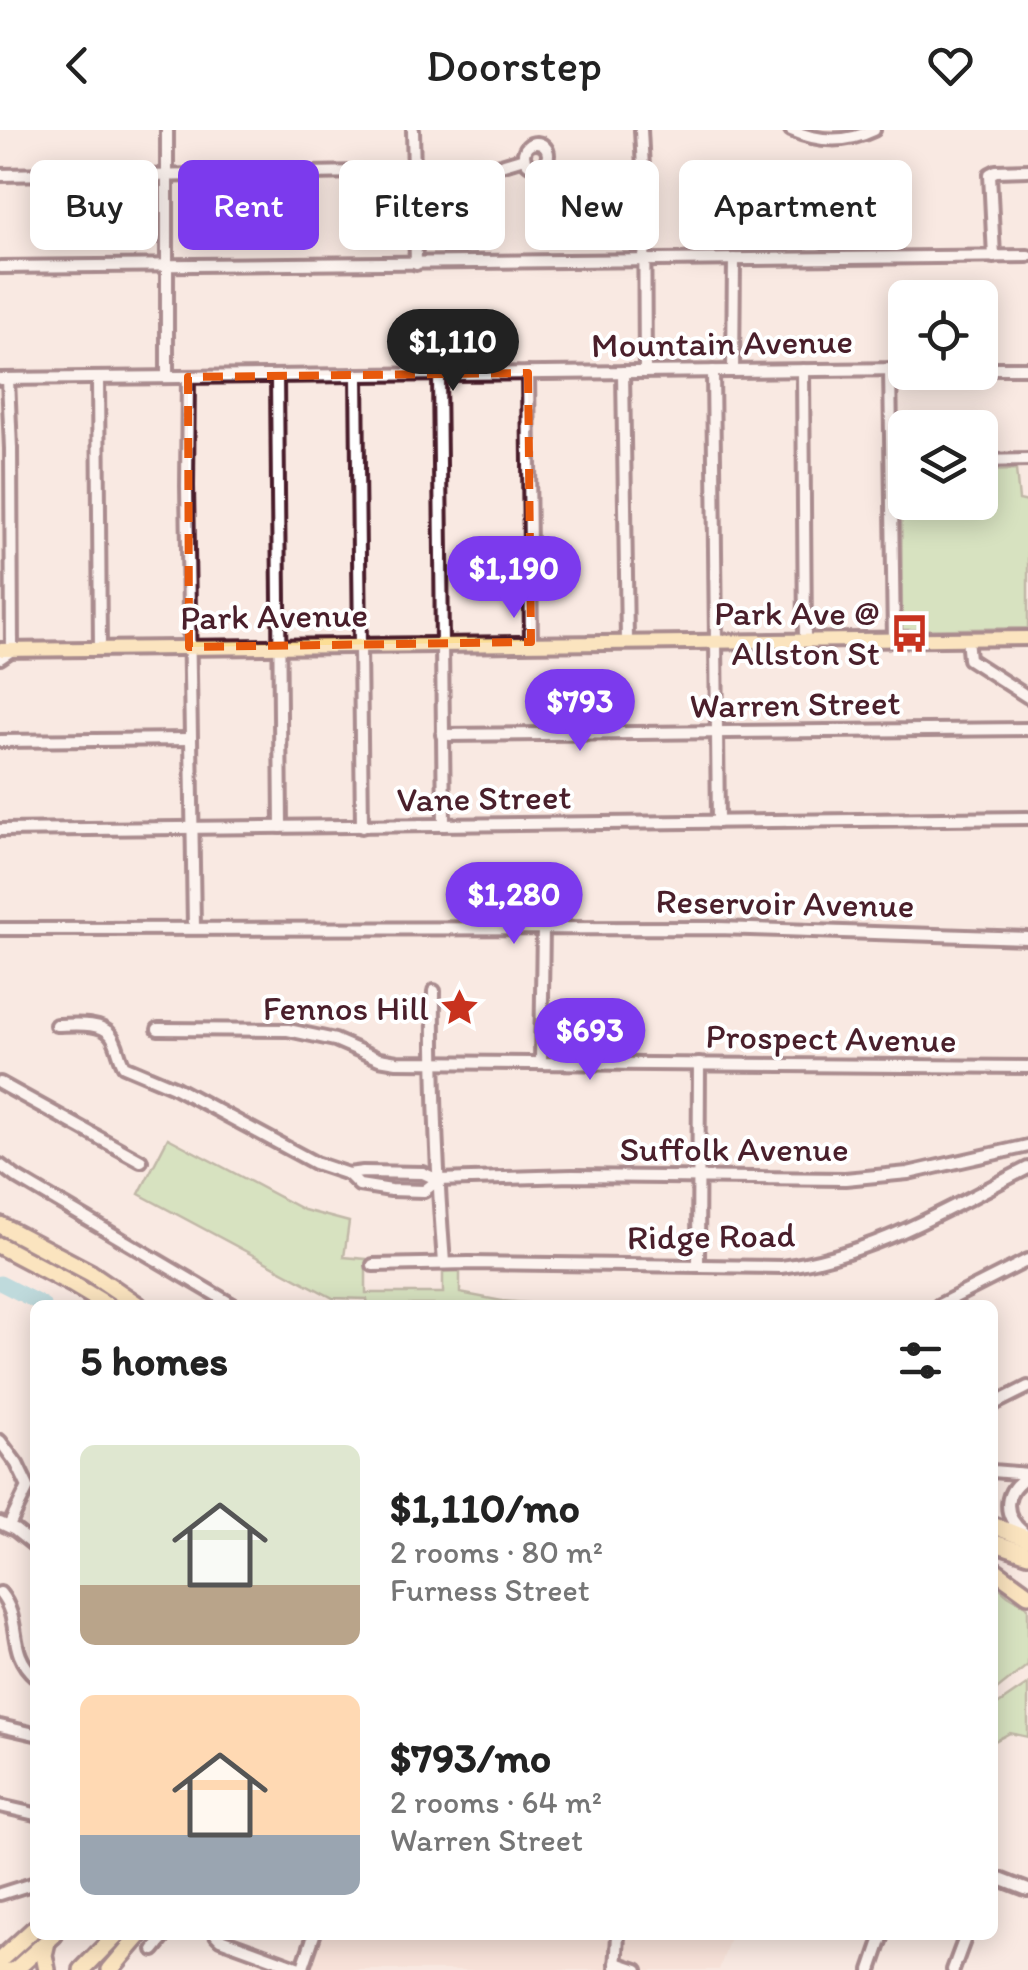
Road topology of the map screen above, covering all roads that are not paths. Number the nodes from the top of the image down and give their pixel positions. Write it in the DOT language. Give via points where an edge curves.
graph roads {
  1 [pos="167,130"];
  2 [pos="413,130"];
  3 [pos="641,130"];
  4 [pos="791,130"];
  5 [pos="874,130"];
  6 [pos="524,158"];
  7 [pos="413,160"];
  8 [pos="505,164"];
  9 [pos="1028,170"];
  10 [pos="339,172"];
  11 [pos="0,175"];
  12 [pos="167,175"];
  13 [pos="416,250"];
  14 [pos="1028,256"];
  15 [pos="994,257"];
  16 [pos="734,259"];
  17 [pos="644,260"];
  18 [pos="416,264"];
  19 [pos="0,267"];
  20 [pos="167,267"];
  21 [pos="998,368"];
  22 [pos="1028,368"];
  23 [pos="888,369"];
  24 [pos="802,370"];
  25 [pos="713,371"];
  26 [pos="733,371"];
  27 [pos="623,372"];
  28 [pos="645,372"];
  29 [pos="528,373"];
  30 [pos="439,374"];
  31 [pos="357,376"];
  32 [pos="167,377"];
  33 [pos="188,377"];
  34 [pos="277,377"];
  35 [pos="98,378"];
  36 [pos="4,379"];
  37 [pos="998,460"];
  38 [pos="1028,460"];
  39 [pos="893,520"];
  40 [pos="966,638"];
  41 [pos="1028,638"];
  42 [pos="894,639"];
  43 [pos="716,640"];
  44 [pos="805,640"];
  45 [pos="627,641"];
  46 [pos="531,642"];
  47 [pos="442,644"];
  48 [pos="361,645"];
  49 [pos="278,646"];
  50 [pos="100,648"];
  51 [pos="189,648"];
  52 [pos="4,652"];
  53 [pos="1028,697"];
  54 [pos="1028,730"];
  55 [pos="717,732"];
  56 [pos="442,735"];
  57 [pos="191,739"];
  58 [pos="0,741"];
  59 [pos="1028,818"];
  60 [pos="718,822"];
  61 [pos="282,826"];
  62 [pos="444,826"];
  63 [pos="362,827"];
  64 [pos="192,829"];
  65 [pos="0,830"];
  66 [pos="194,927"];
  67 [pos="543,927"];
  68 [pos="0,929"];
  69 [pos="1028,938"];
  70 [pos="434,991"];
  71 [pos="56,1025"];
  72 [pos="158,1030"];
  73 [pos="433,1062"];
  74 [pos="540,1063"];
  75 [pos="699,1064"];
  76 [pos="1028,1067"];
  77 [pos="0,1083"];
  78 [pos="1028,1146"];
  79 [pos="140,1162"];
  80 [pos="0,1165"];
  81 [pos="1028,1168"];
  82 [pos="348,1174"];
  83 [pos="699,1177"];
  84 [pos="438,1180"];
  85 [pos="0,1225"];
  86 [pos="0,1246"];
  87 [pos="1028,1260"];
  88 [pos="444,1263"];
  89 [pos="373,1265"];
  90 [pos="698,1266"];
  91 [pos="50,1272"];
  92 [pos="82,1300"];
  93 [pos="98,1300"];
  94 [pos="131,1300"];
  95 [pos="225,1300"];
  96 [pos="949,1300"];
  97 [pos="1028,1387"];
  98 [pos="998,1402"];
  99 [pos="0,1441"];
  100 [pos="998,1472"];
  101 [pos="1028,1475"];
  102 [pos="4,1525"];
  103 [pos="998,1527"];
  104 [pos="1028,1537"];
  105 [pos="30,1543"];
  106 [pos="998,1544"];
  107 [pos="1028,1554"];
  108 [pos="998,1572"];
  109 [pos="0,1593"];
  110 [pos="1028,1594"];
  111 [pos="30,1672"];
  112 [pos="0,1726"];
  113 [pos="30,1733"];
  114 [pos="0,1806"];
  115 [pos="30,1813"];
  116 [pos="998,1878"];
  117 [pos="30,1884"];
  118 [pos="1028,1890"];
  119 [pos="0,1894"];
  120 [pos="30,1933"];
  121 [pos="49,1940"];
  122 [pos="50,1940"];
  123 [pos="111,1940"];
  124 [pos="136,1940"];
  125 [pos="162,1940"];
  126 [pos="223,1940"];
  127 [pos="312,1940"];
  128 [pos="618,1940"];
  129 [pos="881,1940"];
  130 [pos="964,1940"];
  131 [pos="154,1950"];
  132 [pos="0,1960"];
  133 [pos="616,1966"];
  134 [pos="84,1968"];
  135 [pos="0,1969"];
  136 [pos="302,1969"];
  137 [pos="16,1970"];
  138 [pos="47,1970"];
  139 [pos="110,1970"];
  140 [pos="637,1970"];
  141 [pos="870,1970"];
  142 [pos="954,1970"];
  1 -- 12 [label="street"];
  2 -- 7 [label="street"];
  3 -- 17 [label="street"];
  4 -- 5 [label="street" via="831,140"];
  6 -- 8 [label="street"];
  9 -- 15 [label="street" via="990,173"];
  10 -- 12 [label="street"];
  11 -- 12 [label="street"];
  12 -- 20 [label="street"];
  13 -- 18 [label="street"];
  14 -- 15 [label="street"];
  15 -- 16 [label="street"];
  16 -- 17 [label="street"];
  16 -- 26 [label="street"];
  17 -- 18 [label="street"];
  17 -- 28 [label="street"];
  18 -- 20 [label="street"];
  19 -- 20 [label="street"];
  20 -- 32 [label="street"];
  21 -- 22 [label="street"];
  23 -- 24 [label="street, Mountain Avenue"];
  24 -- 26 [label="street, Mountain Avenue"];
  24 -- 44 [label="street"];
  25 -- 26 [label="street, Mountain Avenue"];
  25 -- 28 [label="street, Mountain Avenue"];
  25 -- 43 [label="street"];
  27 -- 28 [label="street, Mountain Avenue"];
  27 -- 29 [label="street, Mountain Avenue"];
  27 -- 45 [label="street"];
  29 -- 30 [label="street, Mountain Avenue"];
  29 -- 46 [label="street"];
  30 -- 31 [label="street, Mountain Avenue"];
  30 -- 47 [label="street"];
  31 -- 34 [label="street, Mountain Avenue"];
  31 -- 48 [label="street"];
  32 -- 33 [label="street, Mountain Avenue"];
  32 -- 35 [label="street, Mountain Avenue"];
  33 -- 34 [label="street, Mountain Avenue"];
  33 -- 51 [label="street"];
  34 -- 49 [label="street"];
  35 -- 36 [label="street, Mountain Avenue"];
  35 -- 50 [label="street"];
  36 -- 52 [label="street" via="11,448"];
  37 -- 38 [label="street"];
  39 -- 42 [label="street"];
  40 -- 41 [label="main road, Park Avenue"];
  40 -- 42 [label="main road, Park Avenue"];
  40 -- 53 [label="street" via="970,660"];
  42 -- 44 [label="main road, Park Avenue"];
  43 -- 44 [label="main road, Park Avenue"];
  43 -- 45 [label="main road, Park Avenue"];
  43 -- 55 [label="street"];
  45 -- 46 [label="main road, Park Avenue"];
  46 -- 47 [label="main road, Park Avenue"];
  47 -- 48 [label="main road, Park Avenue"];
  47 -- 56 [label="street"];
  48 -- 49 [label="main road, Park Avenue"];
  48 -- 63 [label="street"];
  49 -- 51 [label="main road, Park Avenue"];
  49 -- 61 [label="street"];
  50 -- 51 [label="main road, Park Avenue"];
  50 -- 52 [label="main road, Park Avenue"];
  51 -- 57 [label="street"];
  54 -- 55 [label="street, Warren Street"];
  55 -- 56 [label="street, Warren Street"];
  55 -- 60 [label="street"];
  56 -- 62 [label="street"];
  57 -- 58 [label="street"];
  57 -- 64 [label="street"];
  59 -- 60 [label="street, Vane Street"];
  60 -- 62 [label="street, Vane Street"];
  61 -- 63 [label="street, Vane Street"];
  61 -- 64 [label="street, Vane Street"];
  62 -- 63 [label="street, Vane Street"];
  64 -- 65 [label="street, Vane Street"];
  64 -- 66 [label="street"];
  66 -- 67 [label="street, Reservoir Avenue"];
  66 -- 68 [label="street, Reservoir Avenue"];
  67 -- 69 [label="street, Reservoir Avenue"];
  67 -- 74 [label="street"];
  70 -- 73 [label="street"];
  71 -- 82 [label="street, Suffolk Avenue" via="107,1030 124,1066"];
  72 -- 73 [label="street, Prospect Avenue" via="288,1030 379,1059"];
  73 -- 74 [label="street, Prospect Avenue"];
  73 -- 84 [label="street"];
  74 -- 75 [label="street, Prospect Avenue"];
  75 -- 76 [label="street, Prospect Avenue"];
  75 -- 83 [label="street"];
  77 -- 79 [label="street"];
  78 -- 83 [label="street, Suffolk Avenue" via="884,1176"];
  80 -- 95 [label="street"];
  81 -- 90 [label="street, Ridge Road" via="848,1254 781,1267"];
  82 -- 84 [label="street, Suffolk Avenue" via="424,1173"];
  82 -- 84 [label="street, Suffolk Avenue" via="358,1185 391,1190 424,1191"];
  83 -- 84 [label="street, Suffolk Avenue"];
  83 -- 90 [label="street"];
  84 -- 88 [label="street"];
  85 -- 94 [label="highway"];
  86 -- 91 [label="highway"];
  87 -- 96 [label="street"];
  88 -- 89 [label="street, Ridge Road"];
  88 -- 90 [label="street, Ridge Road"];
  91 -- 92 [label="highway"];
  91 -- 93 [label="highway"];
  97 -- 98 [label="street"];
  99 -- 102 [label="street" via="28,1489"];
  100 -- 101 [label="street"];
  101 -- 104 [label="street" via="1013,1488 1007,1506"];
  102 -- 105 [label="street"];
  103 -- 104 [label="highway"];
  106 -- 107 [label="highway"];
  108 -- 110 [label="highway"];
  109 -- 111 [label="street" via="13,1614 18,1656"];
  112 -- 113 [label="street"];
  114 -- 115 [label="street"];
  116 -- 118 [label="street"];
  117 -- 119 [label="street"];
  120 -- 132 [label="highway"];
  121 -- 137 [label="highway"];
  122 -- 138 [label="highway"];
  123 -- 134 [label="highway"];
  124 -- 139 [label="highway"];
  125 -- 131 [label="street"];
  126 -- 136 [label="street"];
  127 -- 136 [label="street"];
  128 -- 133 [label="street"];
  129 -- 141 [label="street"];
  130 -- 142 [label="street"];
  132 -- 137 [label="main road"];
  133 -- 140 [label="street"];
  135 -- 137 [label="main road"];
}
